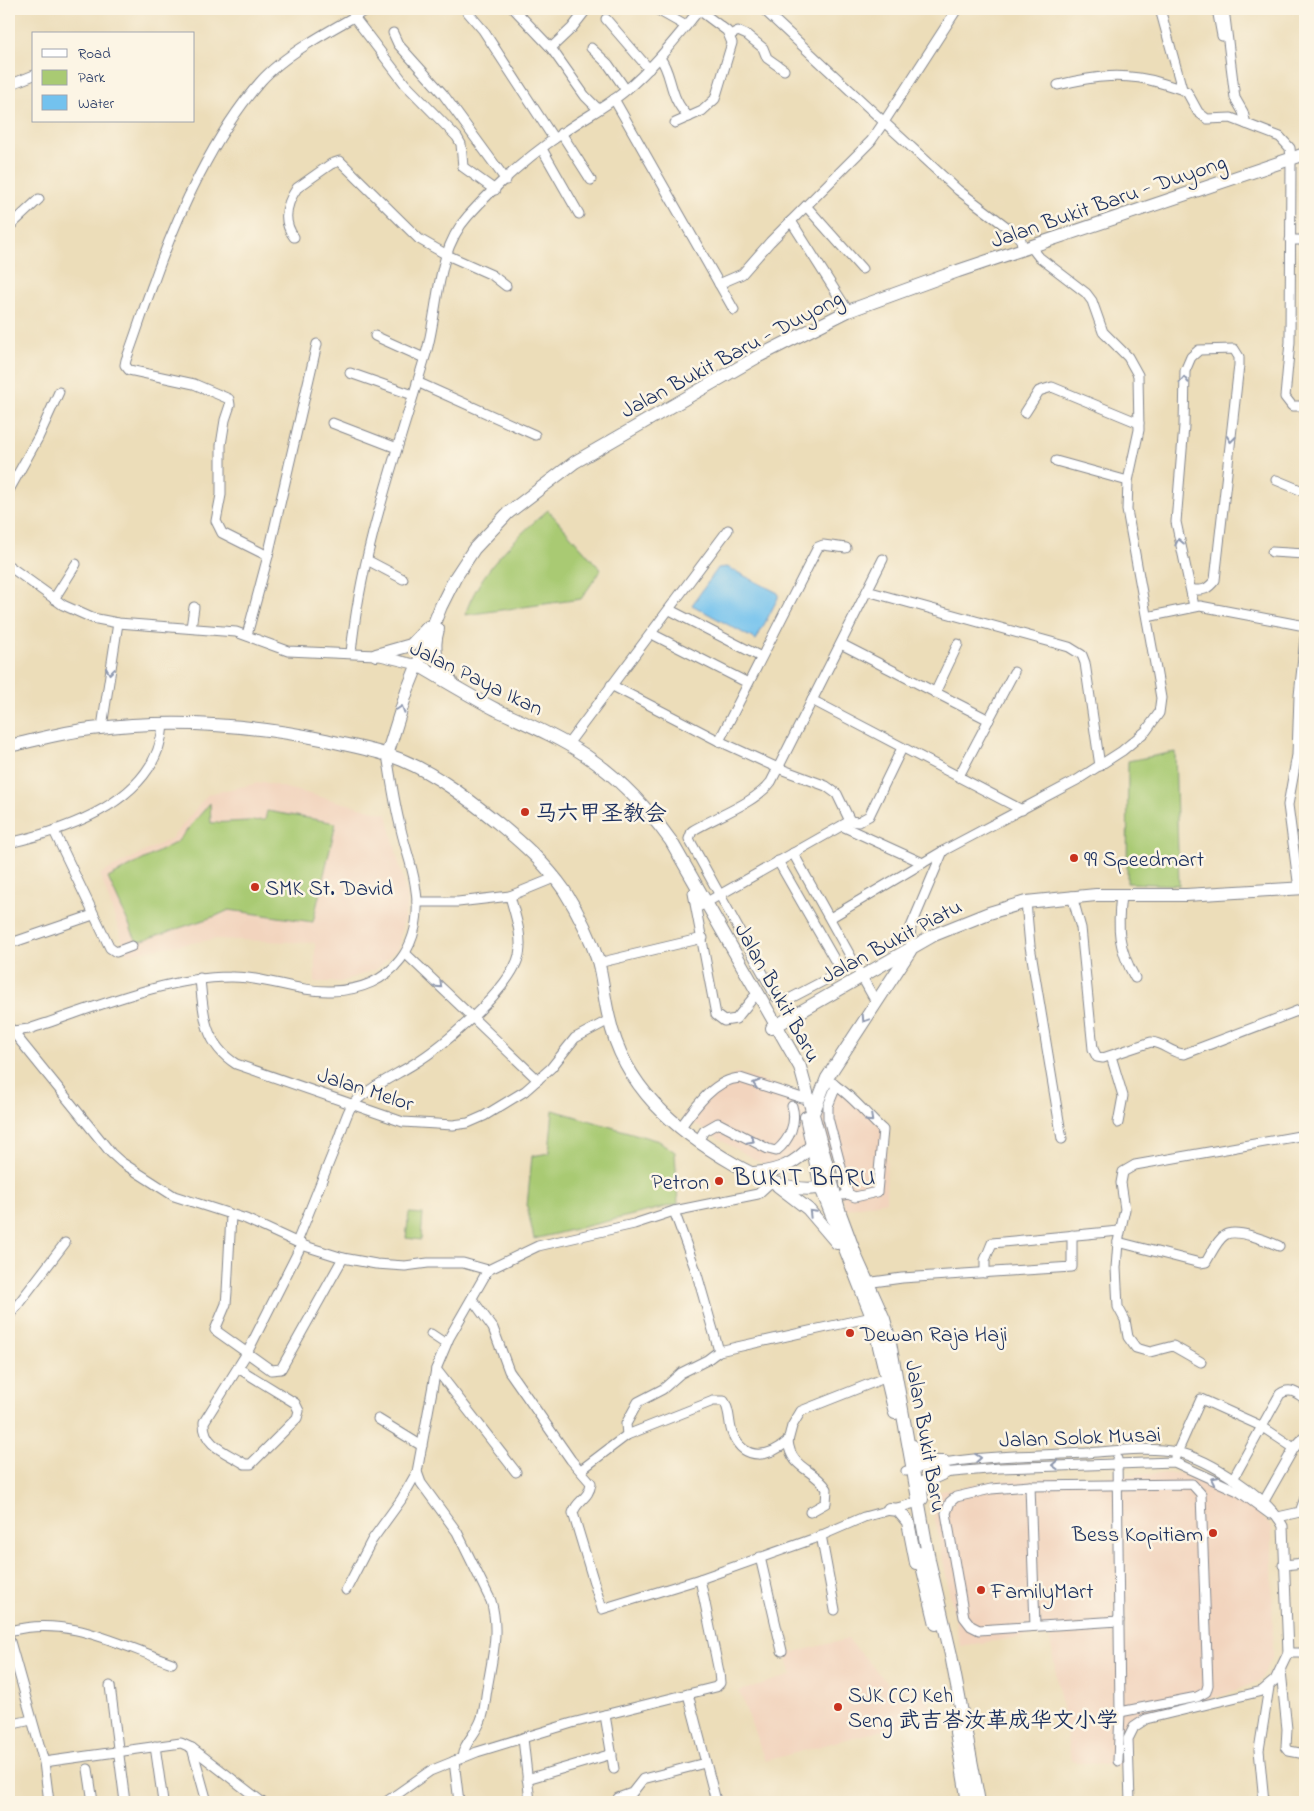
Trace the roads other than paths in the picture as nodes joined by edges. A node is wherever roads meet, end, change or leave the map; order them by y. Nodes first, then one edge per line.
1 (368, 9) edge
2 (465, 9) edge
3 (514, 9) edge
4 (656, 9) edge
5 (763, 9) edge
6 (957, 9) edge
7 (1160, 9) edge
8 (1217, 9) edge
9 (1224, 9) edge
10 (586, 10) dead end
11 (699, 10) edge
12 (354, 17) junction
13 (606, 19) dead end
14 (686, 26) junction
15 (394, 32) dead end
16 (730, 35) junction
17 (551, 48) junction
18 (591, 48) dead end
19 (660, 58) junction
20 (650, 69) junction
21 (784, 70) dead end
22 (32, 76) edge
23 (9, 85) edge
24 (1058, 85) dead end
25 (1182, 89) junction
26 (626, 90) junction
27 (614, 99) junction
28 (598, 109) junction
29 (689, 117) junction
30 (1236, 119) junction
31 (884, 122) junction
32 (675, 123) dead end
33 (1246, 124) junction
34 (562, 133) junction
35 (554, 140) junction
36 (542, 149) junction
37 (1305, 154) edge
38 (1292, 159) junction
39 (506, 180) junction
40 (591, 180) dead end
41 (495, 190) junction
42 (39, 199) dead end
43 (806, 206) junction
44 (579, 214) dead end
45 (791, 221) junction
46 (9, 227) edge
47 (294, 237) dead end
48 (1290, 240) junction
49 (1305, 240) edge
50 (1028, 249) junction
51 (447, 255) junction
52 (862, 269) dead end
53 (719, 284) junction
54 (506, 286) dead end
55 (734, 310) dead end
56 (848, 311) junction
57 (375, 336) dead end
58 (317, 344) dead end
59 (424, 358) junction
60 (350, 374) dead end
61 (417, 382) junction
62 (59, 392) dead end
63 (413, 395) junction
64 (1305, 406) edge
65 (1025, 413) dead end
66 (332, 423) dead end
67 (1139, 423) junction
68 (535, 435) dead end
69 (397, 448) junction
70 (1056, 461) dead end
71 (1276, 480) dead end
72 (1128, 481) junction
73 (9, 490) edge
74 (1305, 492) edge
75 (728, 530) dead end
76 (846, 548) dead end
77 (1272, 552) dead end
78 (1305, 554) edge
79 (268, 556) junction
80 (883, 559) dead end
81 (367, 560) junction
82 (76, 564) dead end
83 (9, 566) edge
84 (455, 578) junction
85 (403, 579) dead end
86 (1215, 580) junction
87 (1191, 588) junction
88 (867, 592) junction
89 (54, 599) junction
90 (1194, 606) junction
91 (1206, 606) junction
92 (194, 607) dead end
93 (670, 610) junction
94 (1148, 617) junction
95 (436, 618) junction
96 (118, 623) junction
97 (1305, 626) edge
98 (192, 628) junction
99 (652, 634) junction
100 (246, 635) junction
101 (1305, 638) edge
102 (841, 644) junction
103 (958, 644) dead end
104 (351, 653) junction
105 (376, 655) junction
106 (761, 657) junction
107 (418, 665) junction
108 (1014, 672) dead end
109 (748, 683) junction
110 (611, 685) junction
111 (458, 689) junction
112 (935, 693) junction
113 (812, 700) junction
114 (989, 720) junction
115 (163, 725) junction
116 (102, 727) junction
117 (1302, 731) edge
118 (719, 740) junction
119 (568, 744) junction
120 (9, 746) edge
121 (902, 748) junction
122 (387, 755) junction
123 (1100, 766) junction
124 (778, 768) junction
125 (959, 776) junction
126 (628, 792) junction
127 (1022, 810) junction
128 (850, 821) junction
129 (842, 826) junction
130 (54, 831) junction
131 (9, 844) edge
132 (943, 851) junction
133 (793, 853) junction
134 (778, 861) junction
135 (923, 863) junction
136 (554, 878) junction
137 (1302, 888) edge
138 (693, 893) junction
139 (719, 894) junction
140 (1121, 894) junction
141 (510, 896) junction
142 (1072, 896) junction
143 (417, 902) junction
144 (1026, 902) junction
145 (703, 904) junction
146 (93, 915) junction
147 (830, 918) junction
148 (703, 938) junction
149 (17, 941) dead end
150 (132, 946) dead end
151 (912, 949) junction
152 (406, 954) junction
153 (598, 963) junction
154 (859, 969) junction
155 (841, 971) junction
156 (200, 978) junction
157 (1135, 978) dead end
158 (756, 995) junction
159 (876, 1002) junction
160 (1305, 1008) edge
161 (471, 1016) junction
162 (609, 1020) junction
163 (774, 1027) junction
164 (11, 1029) edge
165 (1111, 1056) junction
166 (538, 1080) junction
167 (831, 1082) junction
168 (797, 1102) junction
169 (352, 1105) junction
170 (814, 1116) junction
171 (1118, 1123) dead end
172 (680, 1128) junction
173 (1305, 1135) edge
174 (1062, 1139) dead end
175 (698, 1142) junction
176 (812, 1146) junction
177 (752, 1173) junction
178 (771, 1182) junction
179 (829, 1191) junction
180 (848, 1194) junction
181 (674, 1211) junction
182 (231, 1215) junction
183 (1119, 1231) junction
184 (1072, 1236) junction
185 (1118, 1242) junction
186 (65, 1243) dead end
187 (299, 1243) junction
188 (1279, 1246) dead end
189 (342, 1258) junction
190 (850, 1267) junction
191 (488, 1270) junction
192 (985, 1273) junction
193 (864, 1286) junction
194 (472, 1299) junction
195 (9, 1316) edge
196 (872, 1317) junction
197 (431, 1334) dead end
198 (446, 1344) junction
199 (723, 1351) junction
200 (247, 1352) junction
201 (1201, 1362) dead end
202 (894, 1363) junction
203 (238, 1368) junction
204 (436, 1369) junction
205 (887, 1377) junction
206 (1305, 1400) edge
207 (378, 1419) dead end
208 (1261, 1426) junction
209 (627, 1435) junction
210 (1305, 1436) edge
211 (788, 1442) junction
212 (422, 1446) junction
213 (1294, 1448) junction
214 (1117, 1451) junction
215 (1177, 1452) junction
216 (1174, 1462) junction
217 (1118, 1463) junction
218 (945, 1467) junction
219 (581, 1470) junction
220 (417, 1472) junction
221 (516, 1472) dead end
222 (910, 1475) junction
223 (1233, 1479) junction
224 (1118, 1484) junction
225 (1030, 1486) junction
226 (1305, 1498) edge
227 (1264, 1501) junction
228 (914, 1503) junction
229 (890, 1509) junction
230 (810, 1512) dead end
231 (1278, 1517) junction
232 (1283, 1526) junction
233 (821, 1535) junction
234 (760, 1556) junction
235 (1305, 1563) edge
236 (1284, 1565) junction
237 (700, 1579) junction
238 (937, 1588) junction
239 (346, 1590) dead end
240 (931, 1606) junction
241 (835, 1610) dead end
242 (1119, 1621) junction
243 (1035, 1626) junction
244 (9, 1632) edge
245 (9, 1638) edge
246 (782, 1651) dead end
247 (1305, 1653) edge
248 (1288, 1654) junction
249 (172, 1663) dead end
250 (1281, 1671) junction
251 (110, 1686) dead end
252 (1269, 1687) junction
253 (688, 1694) junction
254 (1120, 1712) junction
255 (605, 1715) junction
256 (31, 1720) junction
257 (9, 1724) edge
258 (523, 1738) junction
259 (155, 1746) junction
260 (192, 1748) junction
261 (118, 1752) junction
262 (612, 1754) junction
263 (1305, 1754) edge
264 (458, 1760) junction
265 (1118, 1761) dead end
266 (44, 1762) junction
267 (705, 1763) junction
268 (88, 1769) dead end
269 (614, 1769) dead end
270 (527, 1779) junction
271 (618, 1798) dead end
272 (715, 1798) dead end
273 (49, 1802) edge
274 (93, 1802) edge
275 (125, 1802) edge
276 (163, 1802) edge
277 (207, 1802) edge
278 (262, 1802) edge
279 (386, 1802) edge
280 (459, 1802) edge
281 (530, 1802) edge
282 (968, 1802) edge
283 (979, 1802) edge
284 (1130, 1802) edge
285 (1264, 1802) edge

1 - 12 street
2 - 35 street
3 - 17 street
4 - 14 street
5 - 31 street
6 - 31 street
7 - 25 street
8 - 30 street
9 - 33 street
10 - 17 street
11 - 14 street
11 - 16 street
12 - 41 street
12 - 79 street
13 - 20 street
14 - 19 street
15 - 39 street
16 - 21 street
16 - 29 street
17 - 28 street
18 - 26 street
19 - 20 street
19 - 29 street
20 - 26 street
22 - 23 street
24 - 25 street
25 - 30 street
26 - 27 street
27 - 28 street
27 - 53 street
28 - 34 street
29 - 32 street
30 - 33 street
31 - 43 street
31 - 50 street
33 - 38 street
34 - 35 street
34 - 40 street
35 - 36 street
36 - 39 street
36 - 44 street
37 - 38 main road, Jalan Bukit Baru - Duyong
38 - 48 street
38 - 50 main road, Jalan Bukit Baru - Duyong
39 - 41 street
41 - 51 street
42 - 46 street
43 - 45 street
43 - 52 street
45 - 53 street
45 - 56 street
47 - 51 street
48 - 49 street
48 - 64 street
50 - 56 main road, Jalan Bukit Baru - Duyong
50 - 67 street
51 - 54 street
51 - 59 street
53 - 55 street
56 - 84 main road, Jalan Bukit Baru - Duyong
57 - 59 street
58 - 79 street
59 - 61 street
60 - 63 street
61 - 63 street
61 - 68 street
62 - 73 street
63 - 69 street
65 - 67 street
66 - 69 street
67 - 72 street
69 - 81 street
70 - 72 street
71 - 74 street
72 - 94 street
75 - 93 street
76 - 106 street
77 - 78 street
79 - 100 street
80 - 88 street
81 - 85 street
81 - 104 street
82 - 89 street
83 - 89 street, Jalan Paya Ikan
84 - 95 main road, Jalan Bukit Baru - Duyong
84 - 111 main road
86 - 87 street
87 -> 86 street
86 - 91 street
87 - 90 street
88 - 102 street
88 - 123 street
89 - 96 street, Jalan Paya Ikan
90 - 91 street
90 - 94 street
91 - 97 street
92 - 98 street
93 - 99 street
93 - 106 street
94 - 123 street
95 - 105 main road
95 - 107 main road, Jalan Bukit Baru - Duyong
96 - 98 street, Jalan Paya Ikan
96 -> 116 street
98 - 100 street, Jalan Paya Ikan
99 - 109 street
99 - 110 street
100 - 104 street, Jalan Paya Ikan
101 - 117 street
102 - 112 street
102 - 113 street
103 - 112 street
104 - 105 street, Jalan Paya Ikan
105 - 107 street, Jalan Paya Ikan
106 - 109 street
107 - 111 main road, Jalan Paya Ikan
122 -> 107 main road, Jalan Bukit Baru - Duyong
108 - 114 street
109 - 118 street
110 - 118 street
110 - 119 street
111 - 119 main road, Jalan Paya Ikan
112 - 114 street
113 - 121 street
113 - 124 street
114 - 125 street
115 - 116 main road
115 - 122 main road
115 - 130 street
116 - 120 main road
117 - 137 street
118 - 124 street
119 - 126 main road, Jalan Paya Ikan
121 - 125 street
121 - 128 street
122 - 136 main road
122 - 143 street
123 - 127 street
124 - 128 street
124 - 139 street
125 - 127 street
126 - 138 main road, Jalan Paya Ikan
126 - 145 main road, Jalan Paya Ikan
127 - 132 street
128 - 129 street
129 - 133 street
129 - 135 street
130 - 131 street
130 - 146 street
132 - 135 street
132 - 151 street
133 - 134 street
133 - 147 street
134 - 139 street
134 - 155 street
135 - 147 street
136 - 141 street
136 - 153 main road
137 - 140 main road, Jalan Bukit Piatu
138 - 145 main road, Jalan Paya Ikan
138 - 148 street
139 - 145 street
139 - 155 street
140 - 142 main road, Jalan Bukit Piatu
140 - 157 street
141 - 143 street
141 - 161 street
142 - 144 main road, Jalan Bukit Piatu
142 - 165 street
143 - 152 street
144 - 151 main road, Jalan Bukit Piatu
144 - 174 street
145 - 158 main road, Jalan Bukit Baru
146 - 149 street
146 - 150 street
147 - 154 street
148 - 153 street
148 - 158 street
151 - 154 main road, Jalan Bukit Piatu
151 - 159 main road
152 - 156 street
152 -> 161 street
153 - 162 main road
154 - 155 street
154 - 159 street
154 - 163 main road, Jalan Bukit Piatu
156 - 164 street
156 - 169 street, Jalan Melor
158 - 163 main road, Jalan Bukit Baru
159 -> 167 main road
160 - 165 street
161 - 166 street
161 - 169 street
162 - 166 street, Jalan Melor
162 - 172 main road
163 - 168 main road, Jalan Bukit Baru
163 - 170 main road, Jalan Bukit Baru
164 - 182 street
165 - 171 street
166 - 169 street, Jalan Melor
167 - 170 main road
167 - 180 street
167 -> 180 street
168 -> 172 street
175 -> 168 street
168 - 176 main road, Jalan Bukit Baru
169 - 187 street
170 - 179 main road, Jalan Bukit Baru
172 - 175 main road
173 - 183 street
175 - 177 main road
176 - 177 main road
176 - 179 main road, Jalan Bukit Baru
177 - 178 main road
178 - 179 main road
178 - 181 street
190 -> 178 main road
179 - 180 street
179 - 190 main road, Jalan Bukit Baru
179 - 193 main road, Jalan Bukit Baru
181 - 191 street
181 - 199 street
182 - 187 street
182 - 200 street
183 - 184 street
183 - 185 street
184 - 192 street
184 - 192 street
185 - 188 street
185 - 201 street
186 - 195 street
187 - 189 street
187 - 200 street
189 - 191 street
189 - 200 street
190 - 193 main road, Jalan Bukit Baru
191 - 194 street
192 - 193 street
193 - 196 main road, Jalan Bukit Baru
193 - 202 main road, Jalan Bukit Baru
194 - 198 street
194 - 219 street
196 - 199 street
196 - 205 main road, Jalan Bukit Baru
197 - 198 street
198 - 204 street
199 - 209 street
200 - 203 street
202 - 218 main road
202 - 222 main road, Jalan Bukit Baru
203 - 203 street
204 - 212 street
204 - 221 street
205 - 211 street
205 - 222 main road, Jalan Bukit Baru
206 - 208 street
207 - 212 street
208 - 213 street
208 - 215 street
208 - 223 street
209 - 211 street
209 - 219 street
210 - 213 street
211 - 230 street
212 - 220 street
213 - 227 street
214 - 215 street, Jalan Solok Musai
214 - 217 street
218 -> 214 street, Jalan Solok Musai
215 - 216 street
215 - 223 street, Jalan Solok Musai
216 - 217 street, Jalan Solok Musai
232 -> 216 street, Jalan Solok Musai
217 -> 218 street, Jalan Solok Musai
217 - 224 street
218 - 222 street, Jalan Solok Musai
218 - 238 main road
219 - 237 street
220 - 239 street
220 - 264 street
222 - 228 main road, Jalan Bukit Baru
223 - 227 street, Jalan Solok Musai
224 - 225 street
224 - 242 street
224 - 254 street
225 - 243 street
225 - 243 street
226 - 231 street
227 - 231 street, Jalan Solok Musai
228 - 229 street
228 - 238 main road, Jalan Bukit Baru
228 - 240 main road, Jalan Bukit Baru
229 - 233 street
229 - 240 main road
231 - 232 street, Jalan Solok Musai
232 - 236 street, Jalan Solok Musai
233 - 234 street
233 - 241 street
234 - 237 street
234 - 246 street
235 - 236 street
236 - 248 street, Jalan Solok Musai
237 - 253 street
238 - 283 main road, Jalan Bukit Baru
240 - 282 main road, Jalan Bukit Baru
242 - 243 street
242 - 254 street
244 - 249 street
245 - 256 street
247 - 248 street
248 - 250 street, Jalan Solok Musai
250 - 252 street, Jalan Solok Musai
250 - 263 street
251 - 261 street
252 - 284 street
252 - 285 street
253 - 255 street
253 - 267 street
254 - 265 street
255 - 258 street
255 - 262 street
256 - 257 street
256 - 266 street
258 - 264 street
258 - 270 street
259 - 260 street
259 - 261 street
259 - 276 street
260 - 277 street
260 - 278 street
261 - 266 street
261 - 275 street
262 - 269 street
262 - 270 street
264 - 279 street
264 - 280 street
266 - 273 street
267 - 271 street
267 - 272 street
268 - 274 street
270 - 281 street

